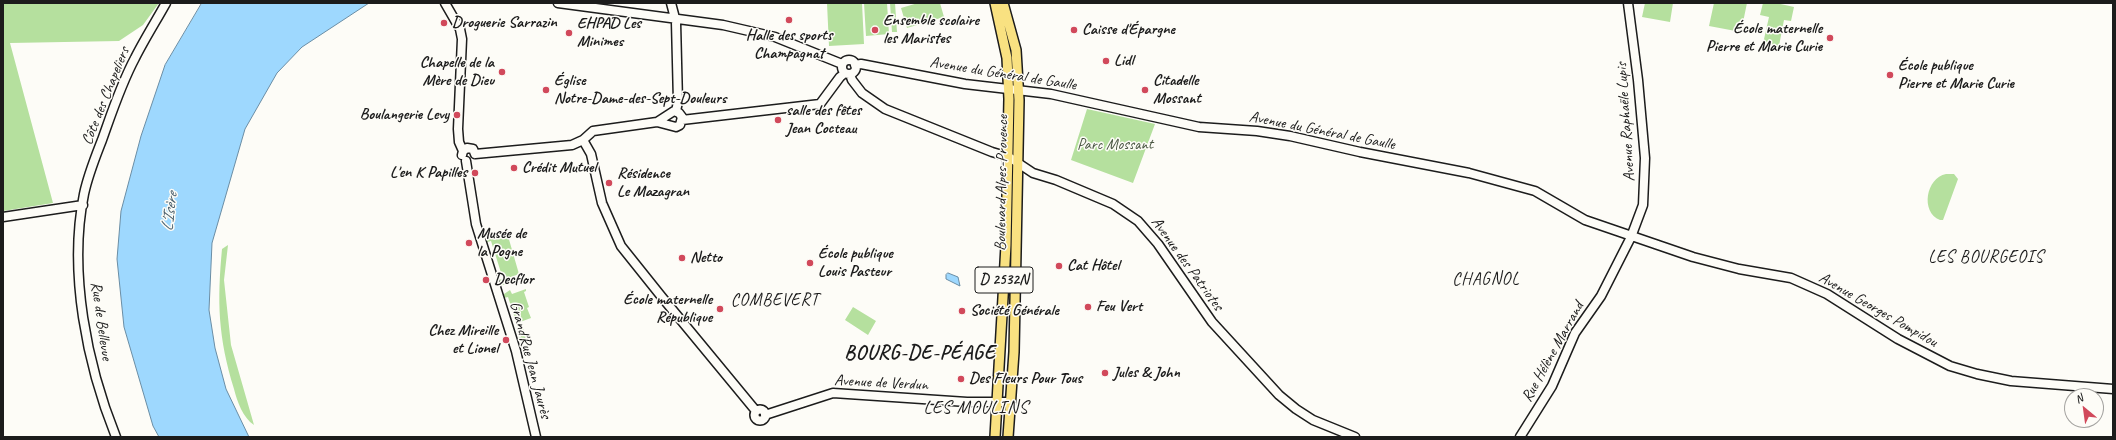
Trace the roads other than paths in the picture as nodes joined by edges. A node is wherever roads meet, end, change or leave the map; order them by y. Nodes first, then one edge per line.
1 (166, 3) edge
2 (445, 3) edge
3 (558, 3) edge
4 (672, 3) edge
5 (995, 3) edge
6 (1004, 3) edge
7 (1628, 3) edge
8 (674, 18) junction
9 (842, 64) junction
10 (855, 65) junction
11 (847, 73) junction
12 (1014, 89) junction
13 (676, 112) junction
14 (682, 120) junction
15 (667, 121) junction
16 (586, 137) junction
17 (463, 151) junction
18 (475, 154) junction
19 (1009, 157) junction
20 (466, 161) junction
21 (1018, 164) junction
22 (83, 205) junction
23 (3, 217) edge
24 (1631, 237) junction
25 (2113, 389) edge
26 (998, 402) junction
27 (1010, 402) junction
28 (116, 437) edge
29 (536, 437) edge
30 (995, 437) edge
31 (1008, 437) edge
32 (1355, 437) edge
33 (1520, 437) edge

1 - 22 street, Côte des Chapeliers
2 - 17 street
3 - 8 street
4 - 8 street
5 - 12 main road, Boulevard Alpes-Provence / D 2532N
6 - 12 main road, Boulevard Alpes-Provence / D 2532N
7 - 24 street, Avenue Raphaële Lupis
8 - 9 street
8 - 13 street
9 - 10 street
9 - 11 street
10 - 11 street
10 - 12 street, Avenue du Général de Gaulle
11 - 14 street
11 - 19 street, Avenue des Patriotes
12 - 19 main road, Boulevard Alpes-Provence / D 2532N
12 - 21 main road, Boulevard Alpes-Provence / D 2532N
12 - 24 street, Avenue du Général de Gaulle
13 - 14 street
13 - 15 street
14 - 15 street
15 - 16 street
16 - 18 street
16 - 26 street, Avenue de Verdun
17 - 18 street
17 - 20 street
18 - 20 street
19 - 21 street, Avenue des Patriotes
19 - 26 main road, Boulevard Alpes-Provence / D 2532N
20 - 29 street, Grand'Rue Jean Jaurès
21 - 27 main road, Boulevard Alpes-Provence / D 2532N
21 - 32 street, Avenue des Patriotes
22 - 23 street
22 - 28 street, Rue de Bellevue
24 - 25 street, Avenue Georges Pompidou
24 - 33 street, Rue Hélène Marrand
26 - 27 street, Avenue de Verdun
26 - 30 main road, Boulevard Alpes-Provence / D 2532N
27 - 31 main road, Boulevard Alpes-Provence / D 2532N

